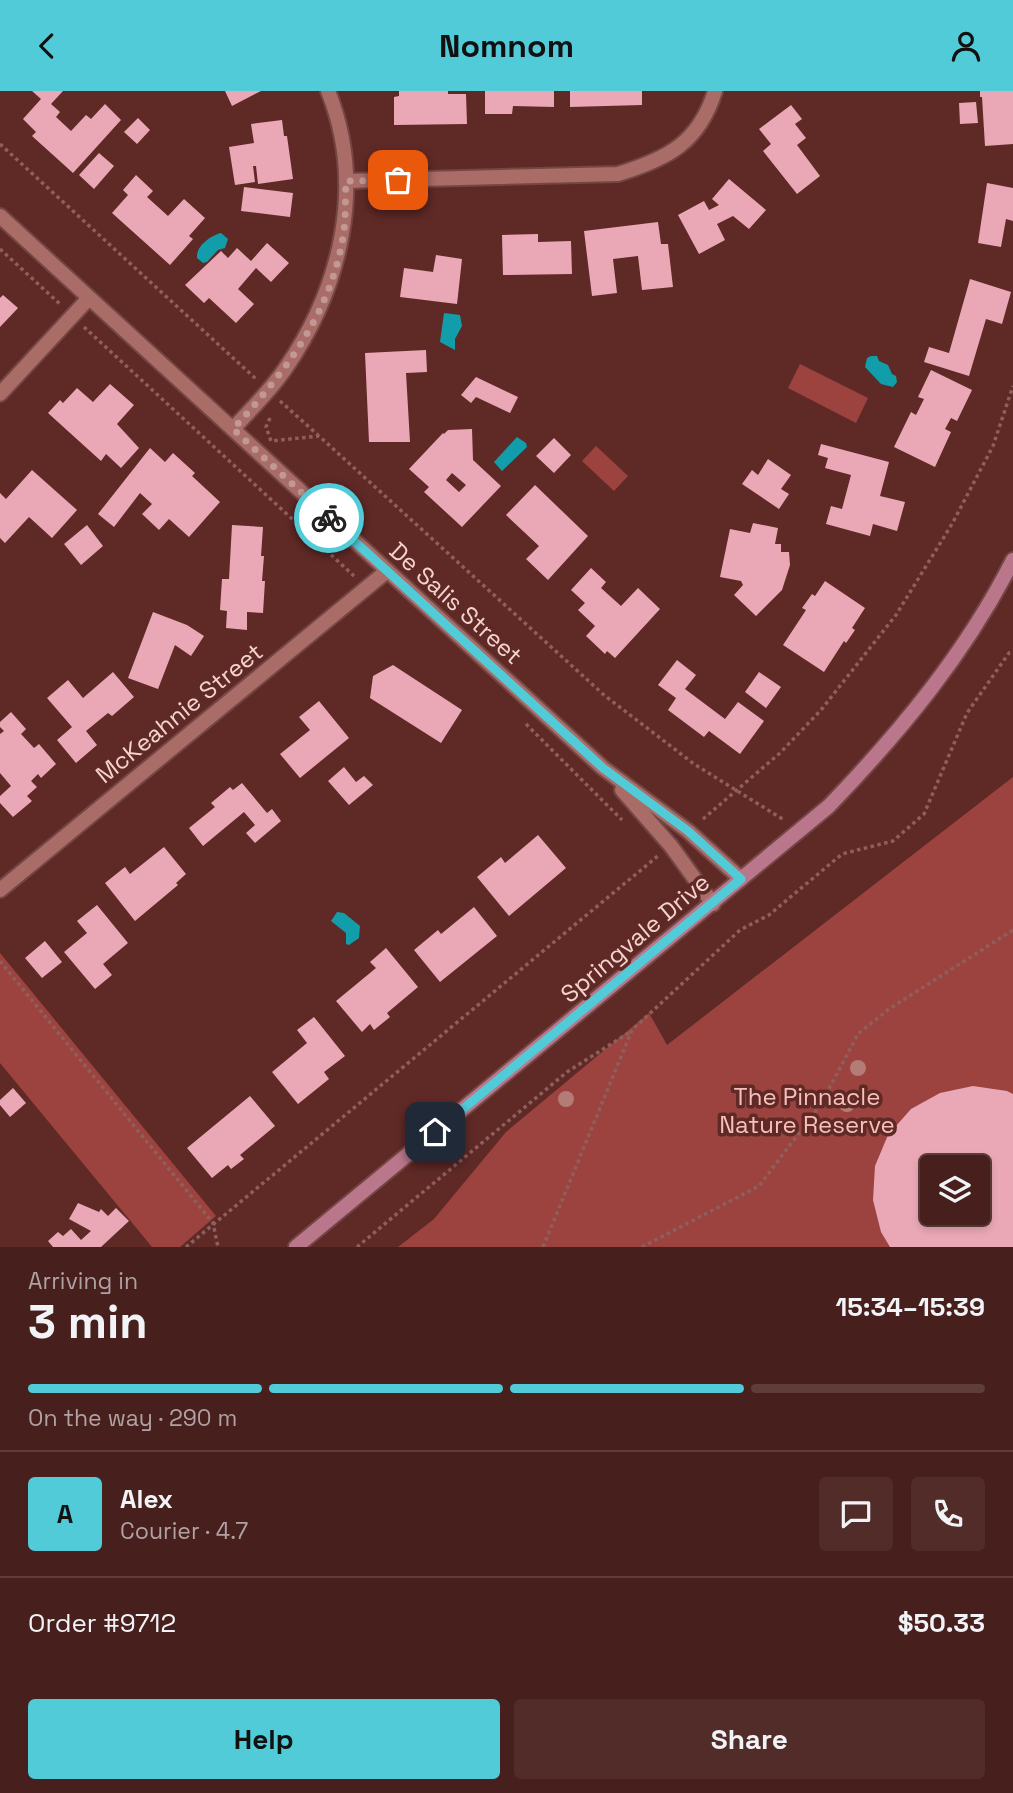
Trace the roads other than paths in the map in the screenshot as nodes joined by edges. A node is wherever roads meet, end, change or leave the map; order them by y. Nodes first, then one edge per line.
1 (328, 91) edge
2 (715, 91) edge
3 (346, 181) junction
4 (0, 216) edge
5 (89, 298) junction
6 (0, 394) edge
7 (233, 429) junction
8 (1013, 560) edge
9 (387, 571) junction
10 (603, 768) junction
11 (741, 879) junction
12 (0, 890) edge
13 (713, 904) junction
14 (296, 1247) edge

1 - 3 street
2 - 3 street
3 - 7 street
4 - 5 street, De Salis Street
5 - 6 street
5 - 7 street, De Salis Street
7 - 9 street, De Salis Street
8 - 11 main road, Springvale Drive
9 - 10 street, De Salis Street
9 - 12 street, McKeahnie Street
10 - 11 street, De Salis Street
10 - 13 street, De Salis Street
11 - 13 main road, Springvale Drive
13 - 14 main road, Springvale Drive

